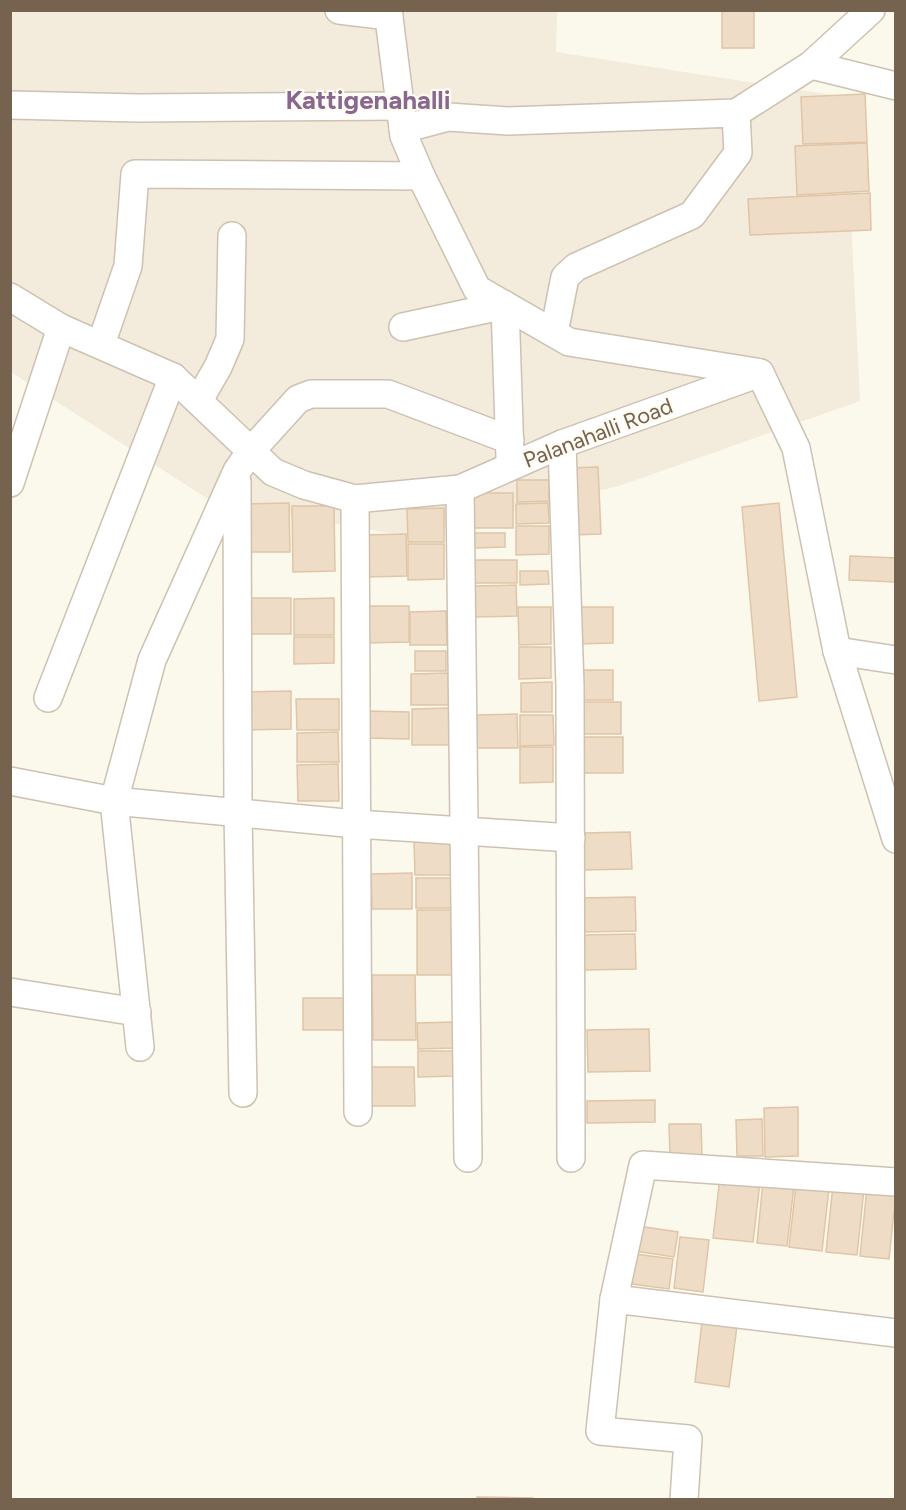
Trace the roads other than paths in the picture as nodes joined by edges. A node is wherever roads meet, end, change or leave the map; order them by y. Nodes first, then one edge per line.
1 (339, 10) edge
2 (871, 10) edge
3 (388, 13) edge
4 (811, 65) junction
5 (896, 86) edge
6 (10, 105) edge
7 (736, 113) junction
8 (402, 118) junction
9 (421, 176) junction
10 (232, 236) dead end
11 (10, 297) edge
12 (505, 305) junction
13 (403, 327) dead end
14 (61, 328) junction
15 (554, 333) junction
16 (101, 344) junction
17 (760, 373) junction
18 (173, 377) junction
19 (199, 400) junction
20 (510, 440) junction
21 (562, 444) junction
22 (244, 462) junction
23 (510, 467) junction
24 (10, 483) edge
25 (460, 489) junction
26 (355, 499) junction
27 (837, 651) junction
28 (896, 660) edge
29 (48, 698) dead end
30 (10, 781) edge
31 (114, 801) junction
32 (238, 812) junction
33 (356, 824) junction
34 (463, 831) junction
35 (571, 838) junction
36 (896, 838) edge
37 (10, 992) edge
38 (136, 1012) junction
39 (140, 1047) dead end
40 (243, 1093) dead end
41 (358, 1112) dead end
42 (468, 1158) dead end
43 (571, 1158) dead end
44 (896, 1182) edge
45 (614, 1299) junction
46 (896, 1333) edge
47 (684, 1500) edge

1 - 3 street
2 - 4 street
3 - 8 street
4 - 5 street
4 - 7 street
6 - 8 street
7 - 8 street
7 - 15 street
8 - 9 street
9 - 12 street
9 - 16 street
10 - 19 street
11 - 14 street, Palanahalli Road
12 - 13 street
12 - 15 street
12 - 20 street
14 - 16 street, Palanahalli Road
14 - 24 street
15 - 17 street
16 - 18 street, Palanahalli Road
17 - 21 street, Palanahalli Road
17 - 27 street
18 - 19 street, Palanahalli Road
18 - 29 street
19 - 22 street, Palanahalli Road
20 - 22 street
20 - 23 street
21 - 23 street, Palanahalli Road
21 - 35 street
22 - 26 street, Palanahalli Road
22 - 31 street
22 - 32 street
23 - 25 street, Palanahalli Road
25 - 26 street, Palanahalli Road
25 - 34 street
26 - 33 street
27 - 28 street
27 - 36 street
30 - 31 street
31 - 32 street
31 - 38 street
32 - 33 street
32 - 40 street
33 - 34 street
33 - 41 street
34 - 35 street
34 - 42 street
35 - 43 street
37 - 38 street
38 - 39 street
44 - 45 street
45 - 46 street
45 - 47 street

